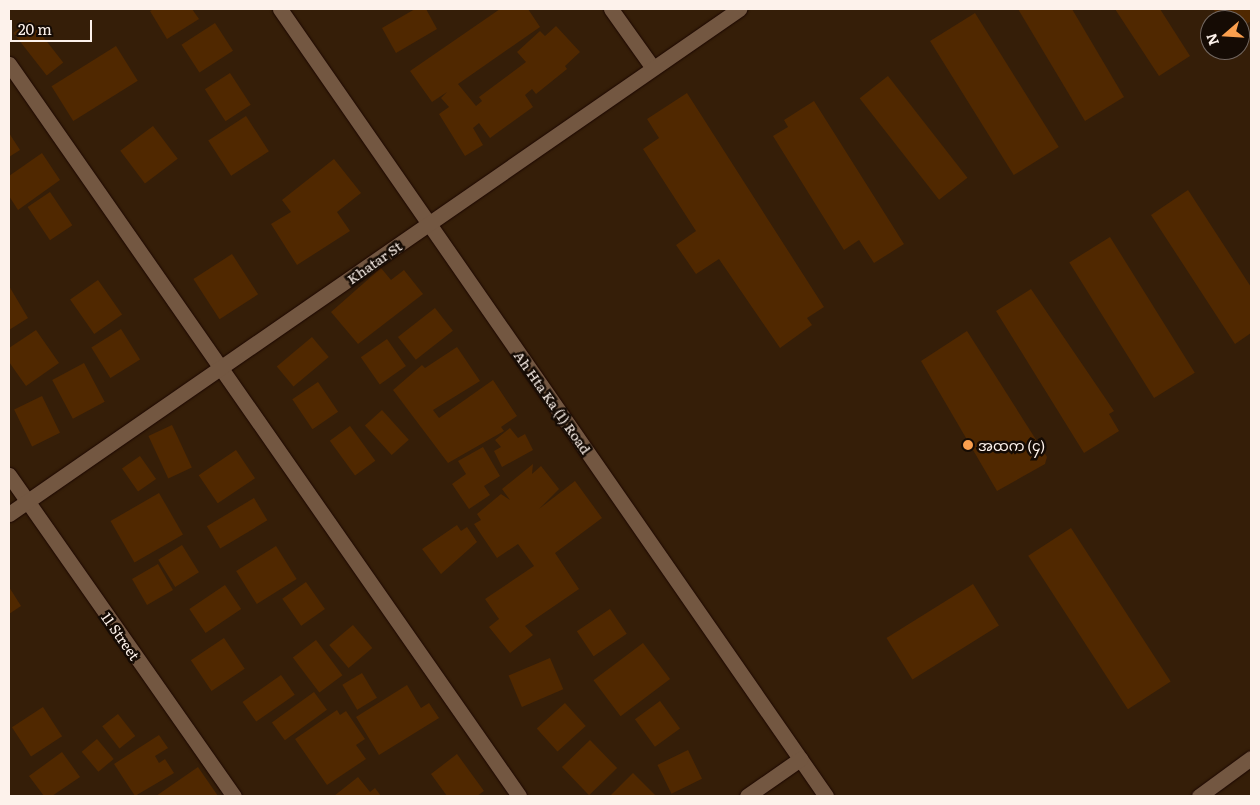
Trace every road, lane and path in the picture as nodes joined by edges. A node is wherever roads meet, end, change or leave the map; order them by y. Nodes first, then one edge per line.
1 (280, 9) edge
2 (611, 9) edge
3 (739, 9) edge
4 (9, 64) edge
5 (653, 68) junction
6 (430, 224) junction
7 (221, 368) junction
8 (9, 475) edge
9 (27, 501) junction
10 (9, 514) edge
11 (1251, 758) edge
12 (800, 759) junction
13 (234, 796) edge
14 (519, 796) edge
15 (748, 796) edge
16 (826, 796) edge
17 (1198, 796) edge

1 - 6 street, Ah Hta Ka (1) Road
2 - 5 street
3 - 5 street, Khatar St
4 - 7 street
5 - 6 street, Khatar St
6 - 7 street, Khatar St
6 - 12 street, Ah Hta Ka (1) Road
7 - 9 street, Khatar St
7 - 14 street
8 - 9 street, 11 Street
9 - 10 street, Khatar St
9 - 13 street, 11 Street
11 - 17 street
12 - 15 street
12 - 16 street, Ah Hta Ka (1) Road

